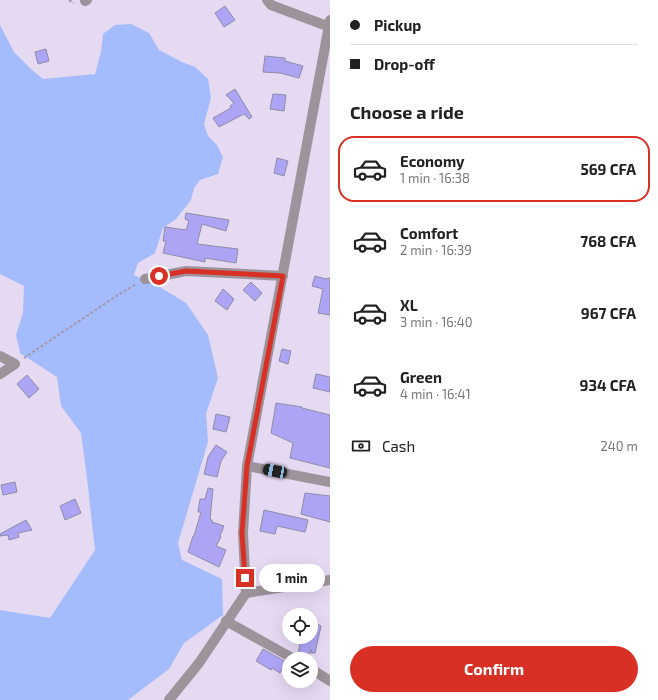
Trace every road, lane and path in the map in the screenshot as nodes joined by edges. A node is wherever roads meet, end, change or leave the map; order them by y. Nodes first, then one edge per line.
1 (266, 0) edge
2 (330, 25) edge
3 (283, 276) junction
4 (145, 279) joint
5 (0, 356) edge
6 (15, 364) junction
7 (0, 374) edge
8 (247, 466) junction
9 (330, 482) edge
10 (330, 580) edge
11 (246, 593) junction
12 (226, 621) junction
13 (282, 652) edge
14 (318, 673) edge
15 (330, 681) edge
16 (169, 700) edge

1 - 2 street
2 - 3 street
3 - 4 street
3 - 8 street
4 - 6 path
5 - 6 street
6 - 7 street
8 - 9 street
8 - 11 street
10 - 11 street
11 - 12 street
12 - 13 street
12 - 16 street
14 - 15 street

